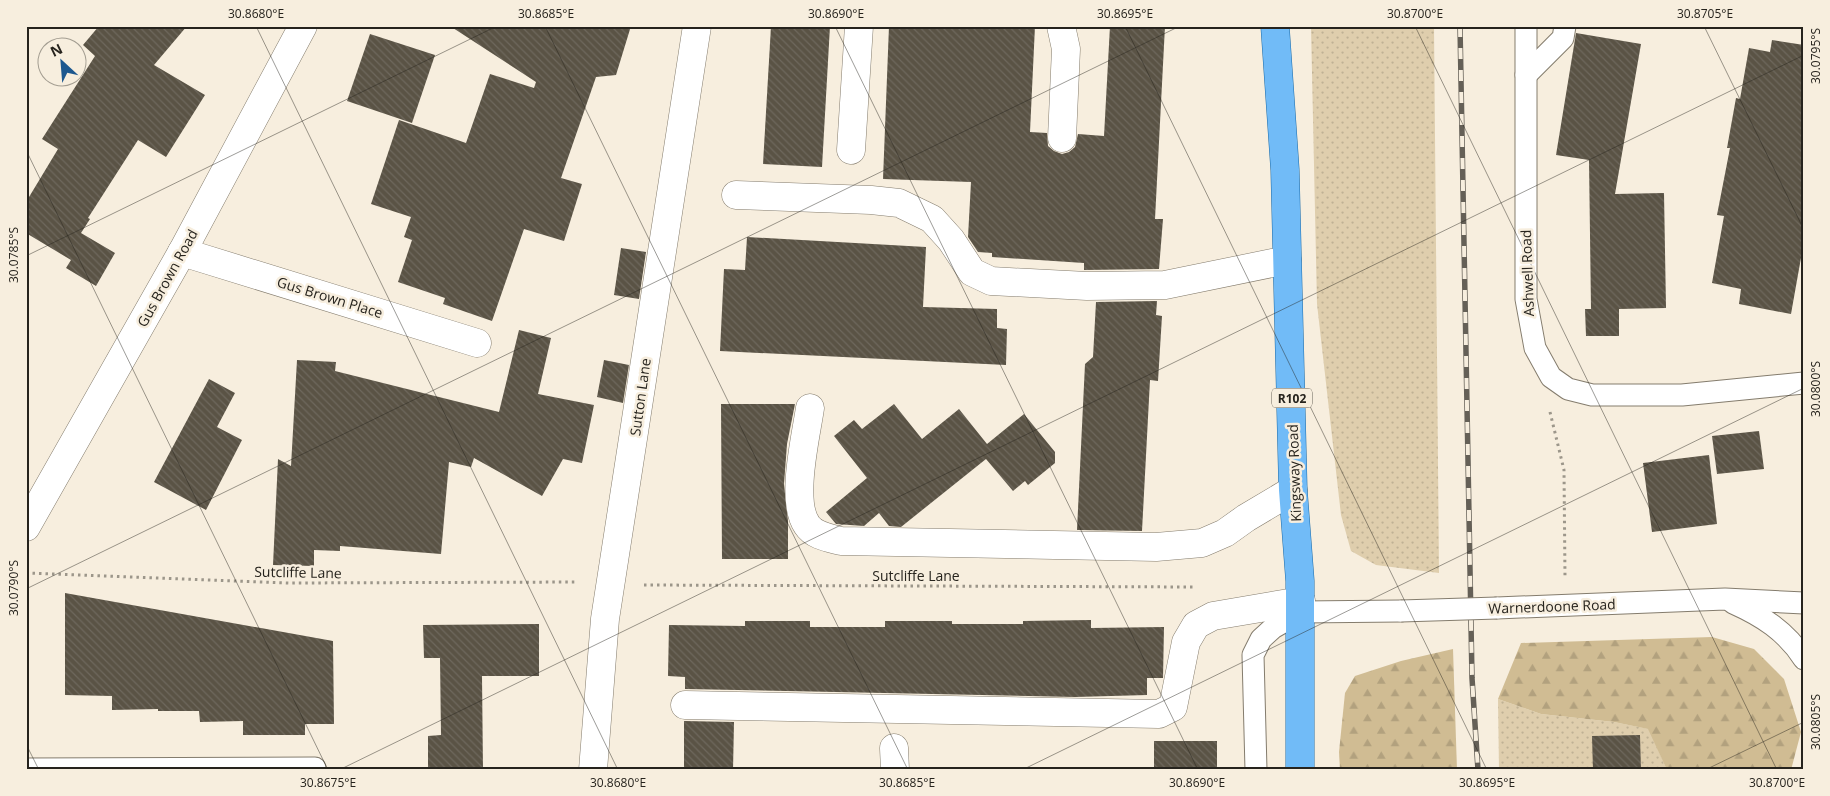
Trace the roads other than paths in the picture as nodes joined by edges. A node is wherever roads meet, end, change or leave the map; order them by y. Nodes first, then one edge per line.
1 (303, 26) edge
2 (697, 26) edge
3 (859, 26) edge
4 (1061, 26) edge
5 (1275, 26) edge
6 (1526, 26) edge
7 (1565, 26) edge
8 (1526, 75) junction
9 (1062, 138) dead end
10 (851, 150) dead end
11 (736, 195) dead end
12 (182, 252) junction
13 (1287, 260) junction
14 (477, 343) dead end
15 (1804, 383) edge
16 (810, 408) dead end
17 (1293, 490) junction
18 (26, 527) edge
19 (1725, 599) junction
20 (1804, 602) edge
21 (1301, 607) junction
22 (1804, 659) edge
23 (685, 705) dead end
24 (315, 768) dead end
25 (26, 769) edge
26 (593, 770) edge
27 (1256, 770) edge
28 (1300, 770) edge

1 - 12 street, Gus Brown Road
2 - 26 street, Sutton Lane
3 - 10 street
4 - 9 street
5 - 13 main road, Kingsway Road / R102
6 - 8 lane, Ashwell Road
7 - 8 lane
8 - 15 lane, Ashwell Road
11 - 13 street
12 - 14 street, Gus Brown Place
12 - 18 street, Gus Brown Road
13 - 17 main road, Kingsway Road / R102
16 - 17 street
17 - 21 main road, Kingsway Road / R102
19 - 20 lane, Warnerdoone Road
19 - 21 lane, Warnerdoone Road, bridge
19 - 22 lane
21 - 23 street
21 - 27 lane
21 - 28 main road, Kingsway Road / R102
24 - 25 lane

